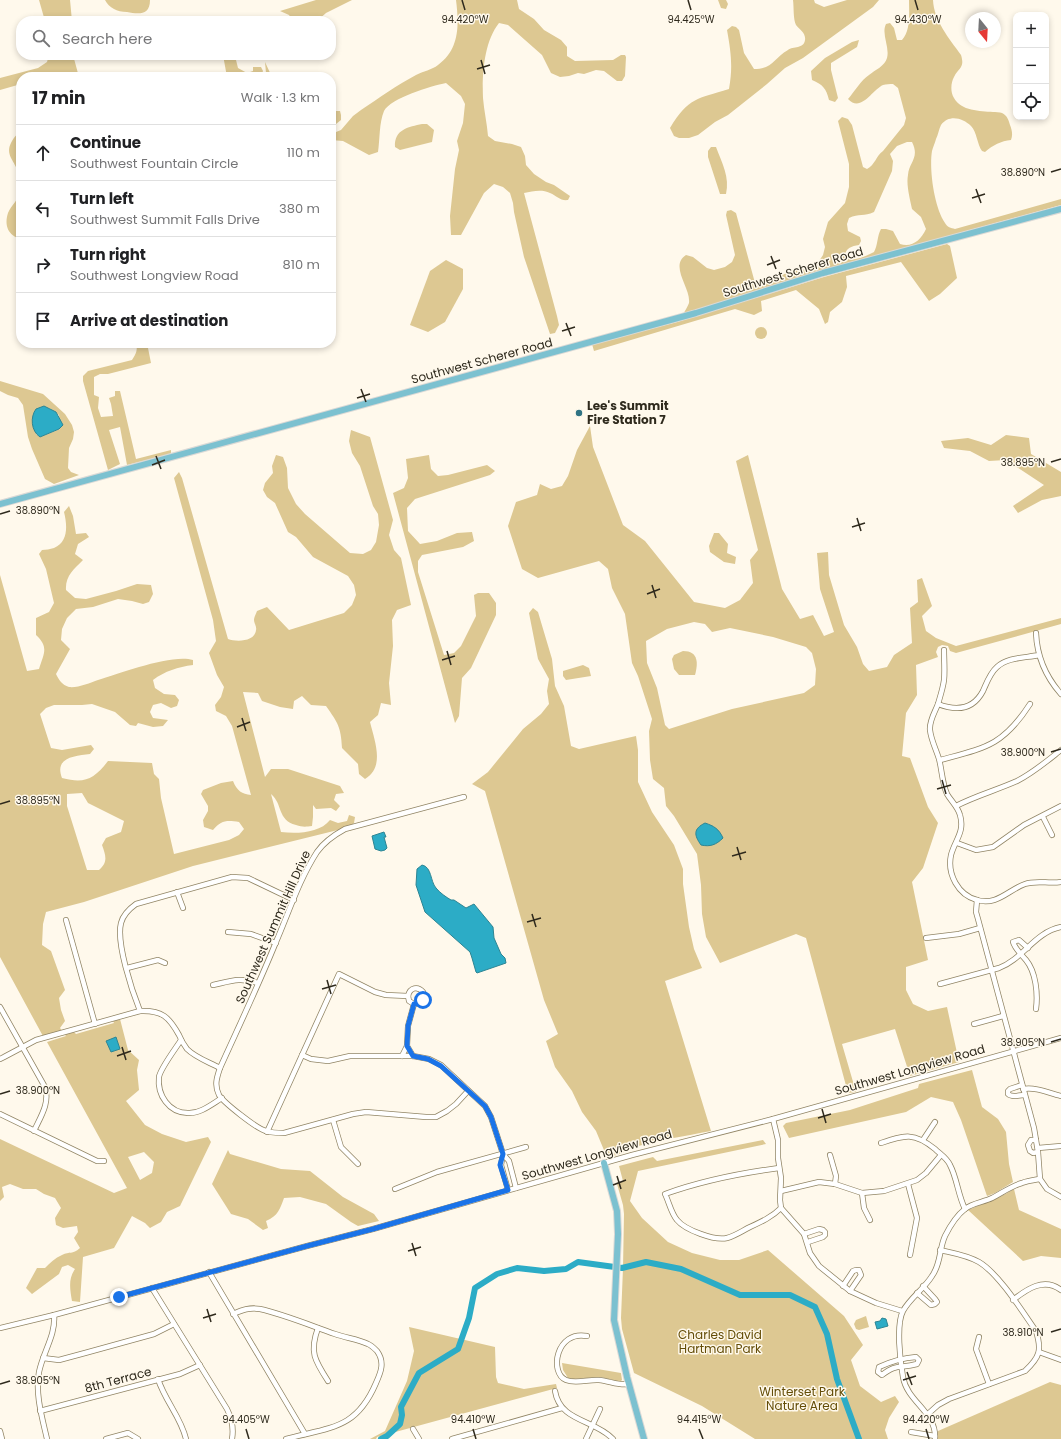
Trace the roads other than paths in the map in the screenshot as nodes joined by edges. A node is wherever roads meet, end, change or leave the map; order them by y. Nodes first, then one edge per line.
1 (1061, 209) edge
2 (0, 504) edge
3 (1036, 633) dead end
4 (944, 650) dead end
5 (1039, 655) junction
6 (1061, 694) edge
7 (938, 704) junction
8 (1030, 704) dead end
9 (1061, 750) edge
10 (940, 760) junction
11 (464, 797) dead end
12 (956, 806) junction
13 (1061, 806) edge
14 (1043, 817) junction
15 (1052, 835) dead end
16 (957, 843) junction
17 (1061, 882) edge
18 (177, 892) junction
19 (294, 900) junction
20 (977, 900) junction
21 (183, 908) dead end
22 (66, 920) dead end
23 (1061, 927) edge
24 (980, 928) junction
25 (228, 932) dead end
26 (926, 938) dead end
27 (276, 943) junction
28 (1028, 948) junction
29 (1021, 954) junction
30 (165, 963) dead end
31 (127, 968) junction
32 (991, 970) junction
33 (258, 983) junction
34 (940, 984) dead end
35 (213, 985) dead end
36 (408, 996) junction
37 (414, 1004) junction
38 (0, 1007) edge
39 (1036, 1009) dead end
40 (140, 1010) junction
41 (1003, 1016) junction
42 (95, 1024) junction
43 (974, 1024) dead end
44 (1061, 1038) edge
45 (181, 1040) junction
46 (407, 1046) junction
47 (22, 1047) junction
48 (1013, 1051) junction
49 (302, 1055) junction
50 (402, 1056) junction
51 (413, 1056) junction
52 (0, 1059) edge
53 (220, 1068) junction
54 (1022, 1087) junction
55 (468, 1091) junction
56 (1024, 1095) junction
57 (1061, 1096) edge
58 (222, 1098) junction
59 (0, 1114) edge
60 (773, 1119) junction
61 (333, 1120) junction
62 (935, 1122) dead end
63 (34, 1131) junction
64 (267, 1132) junction
65 (923, 1140) junction
66 (1036, 1140) junction
67 (881, 1143) dead end
68 (1061, 1146) edge
69 (526, 1147) dead end
70 (1038, 1150) junction
71 (503, 1154) junction
72 (942, 1155) junction
73 (830, 1156) dead end
74 (104, 1161) dead end
75 (604, 1163) junction
76 (358, 1164) dead end
77 (779, 1168) junction
78 (1040, 1179) junction
79 (835, 1184) junction
80 (908, 1184) junction
81 (395, 1188) dead end
82 (516, 1188) junction
83 (508, 1190) junction
84 (781, 1191) junction
85 (862, 1193) junction
86 (1061, 1197) edge
87 (781, 1208) junction
88 (966, 1209) junction
89 (870, 1220) dead end
90 (804, 1234) junction
91 (808, 1242) junction
92 (940, 1250) junction
93 (910, 1255) dead end
94 (210, 1272) junction
95 (842, 1286) junction
96 (923, 1286) junction
97 (152, 1288) junction
98 (1061, 1290) edge
99 (850, 1291) junction
100 (917, 1293) junction
101 (1013, 1300) junction
102 (902, 1311) junction
103 (233, 1314) junction
104 (54, 1315) junction
105 (174, 1324) junction
106 (0, 1328) edge
107 (318, 1328) junction
108 (587, 1336) dead end
109 (979, 1337) dead end
110 (1040, 1352) junction
111 (43, 1358) junction
112 (901, 1358) junction
113 (1061, 1360) edge
114 (200, 1365) junction
115 (902, 1366) junction
116 (158, 1379) junction
117 (328, 1381) dead end
118 (629, 1384) junction
119 (989, 1384) junction
120 (555, 1391) dead end
121 (562, 1408) junction
122 (600, 1409) dead end
123 (40, 1411) junction
124 (928, 1414) junction
125 (593, 1425) junction
126 (412, 1429) dead end
127 (0, 1431) edge
128 (911, 1432) dead end
129 (305, 1434) junction
130 (935, 1437) edge
131 (2, 1439) edge
132 (48, 1439) edge
133 (106, 1439) edge
134 (138, 1439) edge
135 (186, 1439) edge
136 (232, 1439) edge
137 (286, 1439) edge
138 (419, 1439) edge
139 (452, 1439) edge
140 (586, 1439) edge
141 (613, 1439) edge
142 (644, 1439) edge

1 - 2 main road, Southwest Scherer Road
3 - 5 street
4 - 7 street
5 - 6 street
5 - 7 street
7 - 10 street
8 - 10 street
9 - 12 street
10 - 12 street
11 - 19 street, Southwest Summit Hill Drive
12 - 16 street
13 - 14 street
14 - 15 street
14 - 16 street
16 - 20 street
17 - 20 street
18 - 19 street
18 - 21 street
18 - 31 street
19 - 27 street, Southwest Summit Hill Drive
20 - 24 street
22 - 42 street
23 - 28 street
24 - 26 street
24 - 32 street
25 - 27 street
27 - 33 street, Southwest Summit Hill Drive
28 - 29 street
28 - 29 street
29 - 32 street
29 - 39 street
30 - 31 street
31 - 40 street
32 - 34 street
32 - 41 street
33 - 35 street
33 - 53 street, Southwest Summit Hill Drive
36 - 37 street
36 - 37 street
36 - 49 street
37 - 46 street
38 - 47 street
40 - 42 street
40 - 45 street
41 - 43 street
41 - 48 street
42 - 47 street
44 - 48 street, Southwest Longview Road
45 - 53 street
45 - 58 street
46 - 50 street
46 - 51 street
47 - 52 street
47 - 63 street
48 - 54 street
48 - 60 street, Southwest Longview Road
49 - 50 street
49 - 64 street
50 - 51 street
51 - 55 street
53 - 58 street, Southwest Summit Hill Drive
54 - 56 street
54 - 56 street
54 - 57 street
55 - 61 street
55 - 71 street
56 - 66 street
58 - 64 street
59 - 63 street
60 - 75 street, Southwest Longview Road
60 - 77 street
61 - 64 street
61 - 76 street
62 - 65 street
63 - 74 street
65 - 67 street
65 - 72 street
66 - 70 street
66 - 70 street
68 - 70 street
69 - 71 street
70 - 78 street
71 - 81 street
71 - 82 street
71 - 83 street
72 - 80 street
72 - 88 street
73 - 79 street
75 - 82 street, Southwest Longview Road
75 - 118 main road
77 - 84 street
77 - 87 street
78 - 86 street
78 - 88 street
79 - 84 street
79 - 85 street
80 - 85 street
80 - 93 street
82 - 83 street, Southwest Longview Road
83 - 94 street, Southwest Longview Road
84 - 87 street
85 - 89 street
87 - 90 street
88 - 92 street
90 - 91 street
90 - 91 street
91 - 95 street
92 - 96 street
92 - 101 street
94 - 97 street, Southwest Longview Road
94 - 103 street
95 - 99 street
95 - 99 street
96 - 100 street
96 - 100 street
97 - 104 street, Southwest Longview Road
97 - 105 street
98 - 101 street
99 - 102 street
100 - 102 street
101 - 110 street
102 - 112 street
103 - 107 street
103 - 129 street
104 - 106 street, Southwest Longview Road
104 - 111 street
105 - 111 street
105 - 114 street
107 - 117 street
107 - 129 street
108 - 118 street
109 - 119 street
110 - 113 street
110 - 119 street
111 - 123 street
112 - 115 street
112 - 115 street
112 - 115 street
114 - 116 street, 8th Terrace
114 - 136 street
115 - 124 street
116 - 123 street, 8th Terrace
116 - 135 street
118 - 142 main road
119 - 124 street
120 - 121 street
121 - 125 street
121 - 139 street
122 - 125 street
123 - 132 street
124 - 130 street
125 - 140 street
125 - 141 street
126 - 138 street
127 - 131 street
128 - 130 street
129 - 137 street
133 - 134 street

